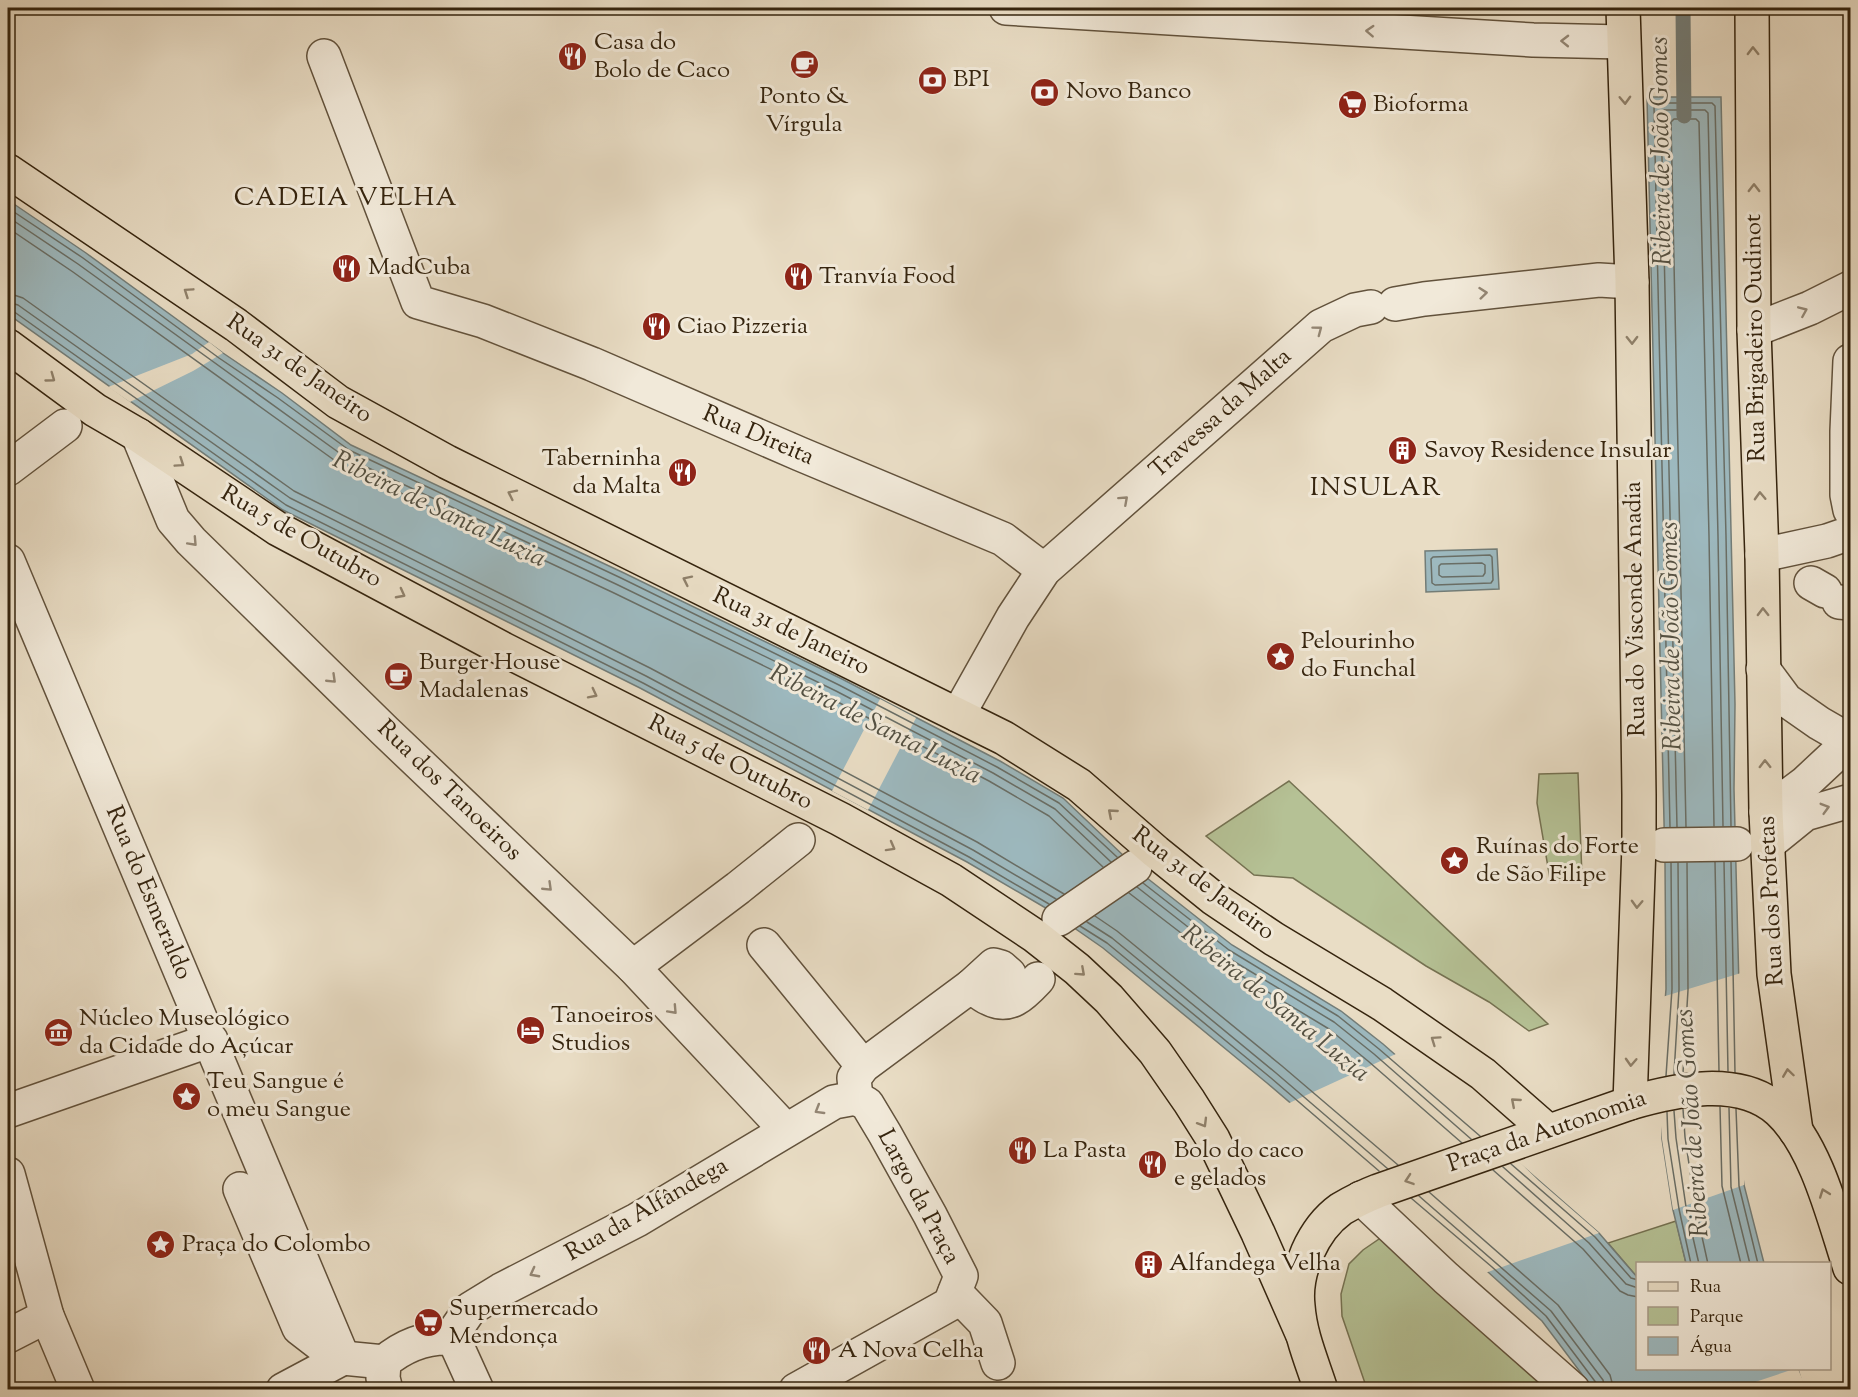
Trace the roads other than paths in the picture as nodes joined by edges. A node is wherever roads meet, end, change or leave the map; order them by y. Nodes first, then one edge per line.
1 (1006, 8) edge
2 (1623, 8) edge
3 (1752, 8) edge
4 (1209, 14) edge
5 (1623, 42) junction
6 (324, 56) dead end
7 (8, 171) edge
8 (1632, 282) junction
9 (1851, 288) edge
10 (1754, 330) junction
11 (8, 346) edge
12 (1851, 361) edge
13 (65, 426) dead end
14 (138, 435) junction
15 (8, 470) edge
16 (1851, 510) edge
17 (1851, 533) edge
18 (1762, 555) junction
19 (8, 561) edge
20 (1044, 570) junction
21 (1763, 669) junction
22 (958, 715) junction
23 (1851, 741) edge
24 (1851, 801) edge
25 (1757, 833) junction
26 (798, 840) dead end
27 (1664, 845) dead end
28 (1135, 867) dead end
29 (1059, 919) dead end
30 (764, 945) dead end
31 (633, 967) junction
32 (1023, 981) dead end
33 (211, 1040) junction
34 (863, 1066) junction
35 (856, 1098) junction
36 (1645, 1099) junction
37 (8, 1111) edge
38 (786, 1130) junction
39 (1548, 1131) junction
40 (1796, 1131) junction
41 (8, 1174) edge
42 (240, 1189) dead end
43 (1369, 1194) junction
44 (1851, 1268) edge
45 (953, 1298) junction
46 (47, 1316) junction
47 (1302, 1333) junction
48 (8, 1336) edge
49 (450, 1338) junction
50 (343, 1358) junction
51 (999, 1363) dead end
52 (385, 1376) edge
53 (78, 1389) edge
54 (284, 1389) edge
55 (477, 1389) edge
56 (796, 1389) edge
57 (1321, 1389) edge
58 (1573, 1389) edge

1 - 4 street
2 - 5 main road, Rua do Visconde Anadia
10 -> 3 main road, Rua Brigadeiro Oudinot
5 -> 4 street
5 -> 8 main road, Rua do Visconde Anadia
6 - 20 street, Rua Direita
22 -> 7 main road, Rua 31 de Janeiro
20 -> 8 street, Travessa da Malta
8 -> 36 main road, Rua do Visconde Anadia
10 -> 9 street
18 -> 10 main road, Rua Brigadeiro Oudinot
11 -> 14 main road, Rua 5 de Outubro
12 - 16 street
13 - 15 street
14 -> 31 street, Rua dos Tanoeiros
14 -> 47 main road, Rua 5 de Outubro
17 - 18 street
21 -> 18 main road, Rua Brigadeiro Oudinot
19 - 33 street, Rua do Esmeraldo
20 - 22 street
21 - 23 street
25 -> 21 main road, Rua dos Profetas
39 -> 22 main road, Rua 31 de Janeiro
23 - 25 street
25 -> 24 street
25 - 27 street
40 -> 25 main road, Rua dos Profetas
26 - 31 street
28 - 29 street
30 - 34 street
31 -> 38 street, Rua dos Tanoeiros
32 - 34 street
33 - 37 street
33 - 50 street, Rua do Esmeraldo
34 - 35 street
35 -> 38 street, Rua da Alfândega
35 - 45 street, Largo da Praça
36 - 39 main road, Praça da Autonomia
36 - 40 main road, Praça da Autonomia
38 -> 49 street, Rua da Alfândega
39 -> 43 main road, Praça da Autonomia
44 -> 40 main road, Praça da Autonomia
41 - 46 street
42 - 50 street
43 - 47 main road, Praça da Autonomia
43 - 58 street
45 - 51 street
45 - 56 street
46 - 48 street
46 - 53 street
47 - 57 main road, Praça da Autonomia
49 - 52 street
49 - 55 street
50 - 52 street
50 - 54 street

